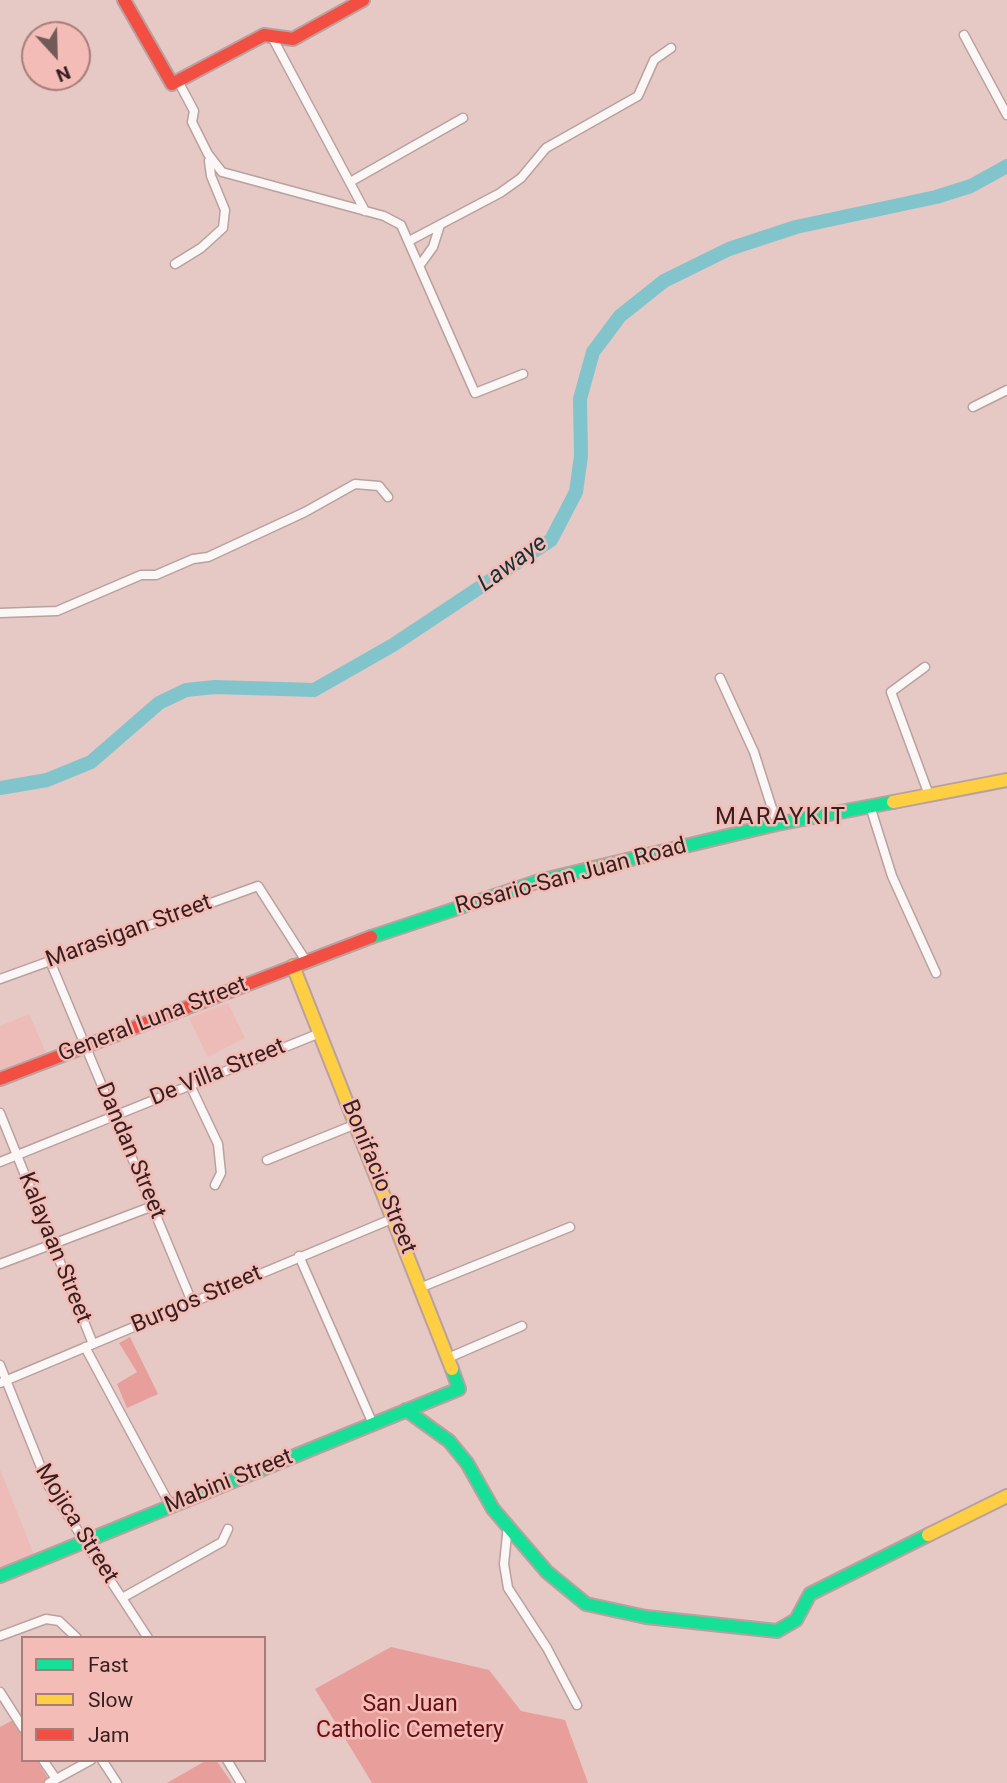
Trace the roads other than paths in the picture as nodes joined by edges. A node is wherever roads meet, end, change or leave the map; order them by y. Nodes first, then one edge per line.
1 (124, 0) edge
2 (363, 0) edge
3 (271, 35) junction
4 (964, 35) dead end
5 (671, 48) dead end
6 (178, 81) junction
7 (1007, 115) edge
8 (463, 118) dead end
9 (208, 154) junction
10 (350, 182) junction
11 (365, 211) junction
12 (440, 225) junction
13 (409, 241) junction
14 (175, 264) dead end
15 (420, 265) junction
16 (523, 373) dead end
17 (1007, 390) edge
18 (973, 407) dead end
19 (388, 497) dead end
20 (0, 613) edge
21 (925, 667) dead end
22 (720, 678) dead end
23 (1007, 780) edge
24 (929, 794) junction
25 (870, 806) junction
26 (777, 824) junction
27 (50, 961) junction
28 (306, 961) junction
29 (293, 966) junction
30 (936, 973) dead end
31 (0, 979) edge
32 (320, 1033) junction
33 (85, 1046) junction
34 (0, 1079) edge
35 (190, 1085) junction
36 (0, 1114) edge
37 (115, 1114) junction
38 (356, 1124) junction
39 (16, 1156) junction
40 (267, 1160) dead end
41 (0, 1162) edge
42 (215, 1185) dead end
43 (153, 1206) junction
44 (394, 1218) junction
45 (570, 1227) dead end
46 (53, 1244) junction
47 (299, 1256) junction
48 (0, 1264) edge
49 (422, 1287) junction
50 (192, 1303) junction
51 (522, 1326) dead end
52 (89, 1346) junction
53 (448, 1358) junction
54 (0, 1365) edge
55 (3, 1382) edge
56 (459, 1389) joint
57 (406, 1410) junction
58 (373, 1424) junction
59 (1007, 1496) edge
60 (170, 1505) junction
61 (508, 1525) junction
62 (228, 1529) dead end
63 (85, 1541) junction
64 (0, 1576) edge
65 (122, 1598) junction
66 (17, 1629) junction
67 (0, 1636) edge
68 (22, 1636) edge
69 (76, 1636) edge
70 (147, 1636) edge
71 (0, 1692) edge
72 (577, 1705) dead end
73 (21, 1725) edge
74 (44, 1762) edge
75 (87, 1762) edge
76 (103, 1762) edge
77 (228, 1762) edge
78 (52, 1781) edge
79 (117, 1783) edge
80 (241, 1783) edge

1 - 6 street
2 - 3 street
3 - 6 street
3 - 10 street
4 - 7 street
5 - 12 street
6 - 9 street
8 - 10 street
9 - 11 street
9 - 14 street
10 - 11 street
11 - 13 street
12 - 13 street
12 - 15 street
13 - 15 street
15 - 16 street
17 - 18 street
19 - 20 street
21 - 24 street
22 - 26 street
23 - 24 street, Rosario-San Juan Road
24 - 25 street, Rosario-San Juan Road
25 - 26 street, Rosario-San Juan Road
25 - 30 street
26 - 28 street, Rosario-San Juan Road
27 - 28 street, Marasigan Street
27 - 31 street, Marasigan Street
27 - 33 street, Dandan Street
28 - 29 street, General Luna Street
29 - 32 street, Bonifacio Street
29 - 33 street, General Luna Street
32 - 35 street, De Villa Street
32 - 38 street, Bonifacio Street
33 - 34 street, General Luna Street
33 - 37 street, Dandan Street
35 - 37 street, De Villa Street
35 - 42 street
36 - 39 street, Kalayaan Street
37 - 39 street, De Villa Street
37 - 43 street, Dandan Street
38 - 40 street
38 - 44 street, Bonifacio Street
39 - 41 street, De Villa Street
39 - 46 street, Kalayaan Street
43 - 46 street
43 - 50 street, Dandan Street
44 - 47 street, Burgos Street
44 - 49 street, Bonifacio Street
45 - 49 street
46 - 48 street
46 - 52 street, Kalayaan Street
47 - 50 street, Burgos Street
47 - 58 street
49 - 53 street, Bonifacio Street
50 - 52 street, Burgos Street
51 - 53 street
52 - 55 street, Burgos Street
52 - 60 street, Kalayaan Street
53 - 56 street, Bonifacio Street
54 - 55 street, Mojica Street
55 - 63 street, Mojica Street
56 - 57 street, Mabini Street
57 - 58 street, Mabini Street
57 - 61 street
58 - 60 street, Mabini Street
59 - 61 street
60 - 63 street, Mabini Street
61 - 72 street
62 - 65 street
63 - 64 street, Mabini Street
63 - 65 street, Mojica Street
65 - 70 street, Mojica Street
66 - 67 street
66 - 68 street
66 - 69 street
71 - 73 street
74 - 78 street
75 - 78 street
76 - 79 street
77 - 80 street

